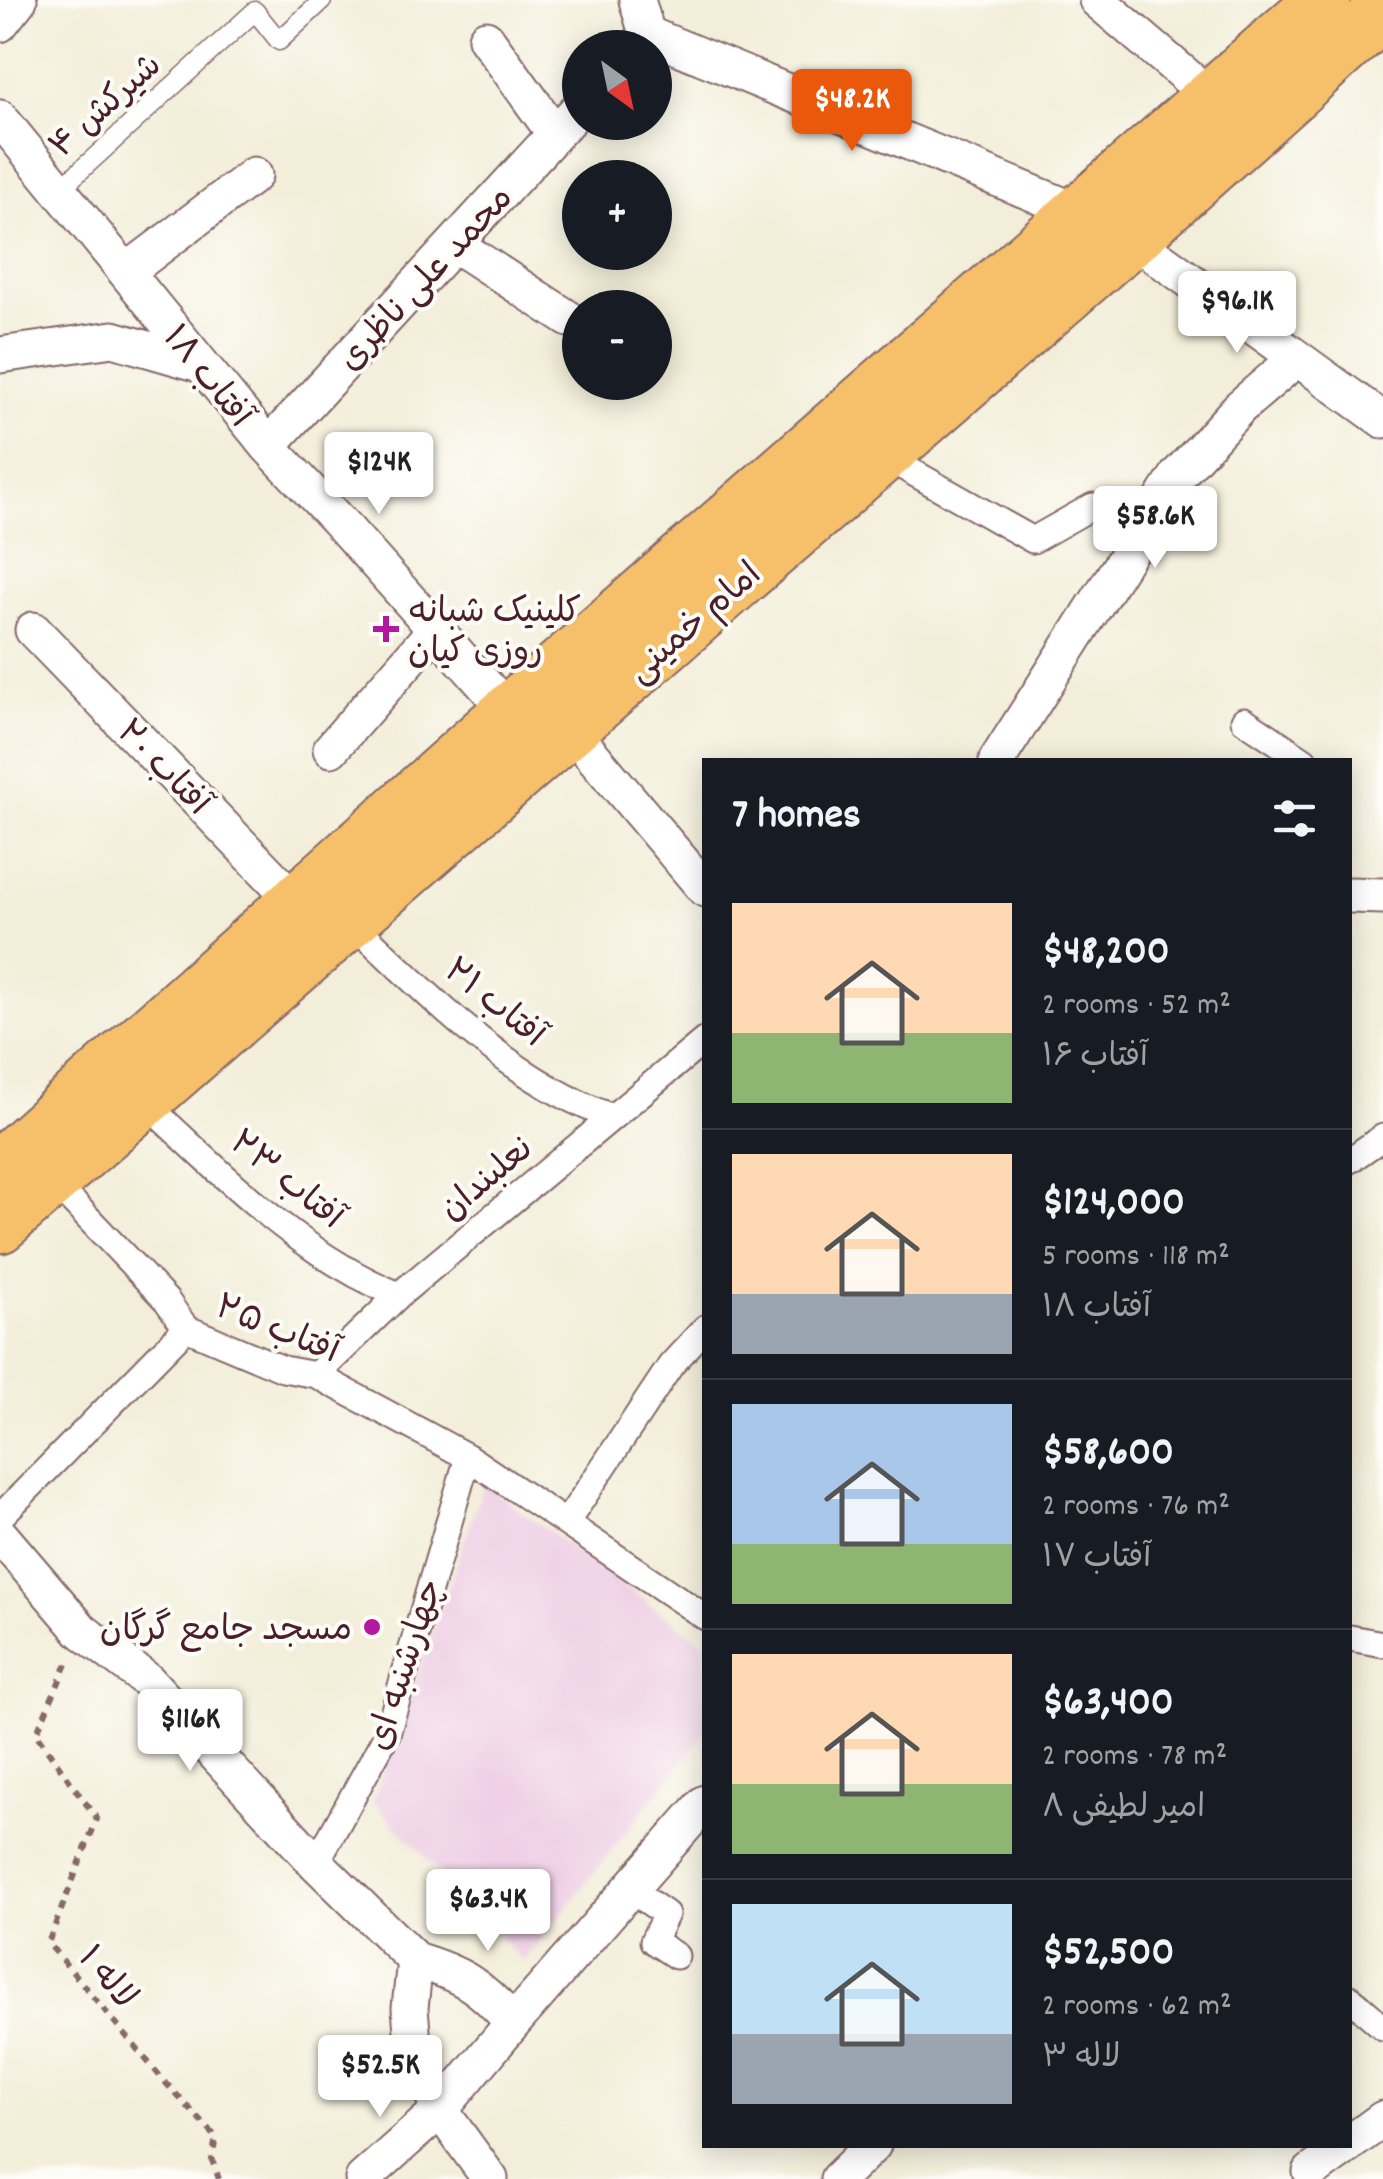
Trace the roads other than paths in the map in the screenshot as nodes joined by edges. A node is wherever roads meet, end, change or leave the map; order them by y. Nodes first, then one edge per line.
1 (19, 0) edge
2 (637, 0) edge
3 (1097, 0) edge
4 (1323, 0) edge
5 (322, 1) edge
6 (1383, 12) edge
7 (0, 24) edge
8 (640, 30) edge
9 (486, 38) dead end
10 (672, 53) edge
11 (1212, 98) junction
12 (0, 118) edge
13 (562, 126) edge
14 (555, 134) junction
15 (254, 174) dead end
16 (59, 190) junction
17 (1081, 213) junction
18 (1131, 238) junction
19 (454, 244) junction
20 (126, 272) junction
21 (562, 314) edge
22 (0, 355) edge
23 (1296, 359) junction
24 (200, 364) junction
25 (1383, 420) edge
26 (268, 446) junction
27 (882, 455) junction
28 (1142, 531) junction
29 (33, 630) dead end
30 (435, 630) junction
31 (509, 712) junction
32 (1244, 720) dead end
33 (570, 729) junction
34 (332, 749) dead end
35 (998, 758) edge
36 (1301, 758) edge
37 (701, 875) edge
38 (1352, 895) edge
39 (1383, 896) edge
40 (296, 902) junction
41 (349, 920) junction
42 (702, 1042) edge
43 (143, 1100) junction
44 (612, 1116) junction
45 (1383, 1137) edge
46 (1352, 1159) edge
47 (17, 1160) edge
48 (0, 1225) edge
49 (399, 1295) junction
50 (186, 1328) junction
51 (702, 1331) edge
52 (316, 1374) junction
53 (468, 1456) junction
54 (0, 1517) edge
55 (566, 1523) junction
56 (0, 1535) edge
57 (702, 1615) edge
58 (1352, 1638) edge
59 (1383, 1644) edge
60 (702, 1805) edge
61 (316, 1863) junction
62 (630, 1889) junction
63 (676, 1956) dead end
64 (415, 1960) junction
65 (1352, 2000) edge
66 (513, 2022) junction
67 (1383, 2027) edge
68 (440, 2110) junction
69 (1383, 2119) edge
70 (1352, 2142) edge
71 (870, 2148) edge
72 (1341, 2148) edge
73 (1307, 2165) edge
74 (363, 2179) edge
75 (490, 2179) edge
76 (838, 2179) edge

1 - 7 street
2 - 8 street
3 - 11 street
4 - 11 main road, امام خمینی
5 - 16 lane, ۴ شیرکش
6 - 18 main road, امام خمینی
9 - 14 street
10 - 17 street
11 - 17 main road, امام خمینی
12 - 16 street, آفتاب ۱۸
13 - 14 street, محمد علی ناظری
14 - 19 street, محمد علی ناظری
15 - 20 street
16 - 20 street, آفتاب ۱۸
17 - 31 main road, امام خمینی
18 - 23 street
18 - 27 main road, امام خمینی
19 - 21 street
19 - 26 street, محمد علی ناظری
20 - 24 street, آفتاب ۱۸
22 - 24 street
23 - 25 street
23 - 28 street
24 - 26 street, آفتاب ۱۸
26 - 30 street, آفتاب ۱۸
27 - 28 street
27 - 33 main road, امام خمینی
28 - 35 street
29 - 40 street, ۲۰ آفتاب
30 - 31 street, آفتاب ۱۸
30 - 34 street
31 - 40 main road, امام خمینی
32 - 36 street
33 - 37 street
33 - 41 main road, امام خمینی
38 - 39 street
40 - 47 main road, امام خمینی
41 - 43 main road, امام خمینی
41 - 44 street, آفتاب ۲۱
42 - 44 street, نعلبندان
43 - 47 main road, امام خمینی
43 - 49 street, آفتاب ۲۳
44 - 49 street, نعلبندان
45 - 46 street
47 - 48 main road, امام خمینی
47 - 50 street, آفتاب ۲۵
49 - 52 street, نعلبندان
50 - 52 street, آفتاب ۲۵
50 - 54 street
51 - 55 street
52 - 53 street, آفتاب ۲۵
53 - 55 street, آفتاب ۲۵
53 - 61 street, چهارشنبه ای
55 - 57 street, آفتاب ۲۵
56 - 61 street
58 - 59 street
60 - 62 street
61 - 64 street
62 - 63 street
62 - 66 street
64 - 66 street
64 - 68 street
65 - 67 street
66 - 68 street
68 - 74 street
68 - 75 street
69 - 70 street
71 - 76 street
72 - 73 street

